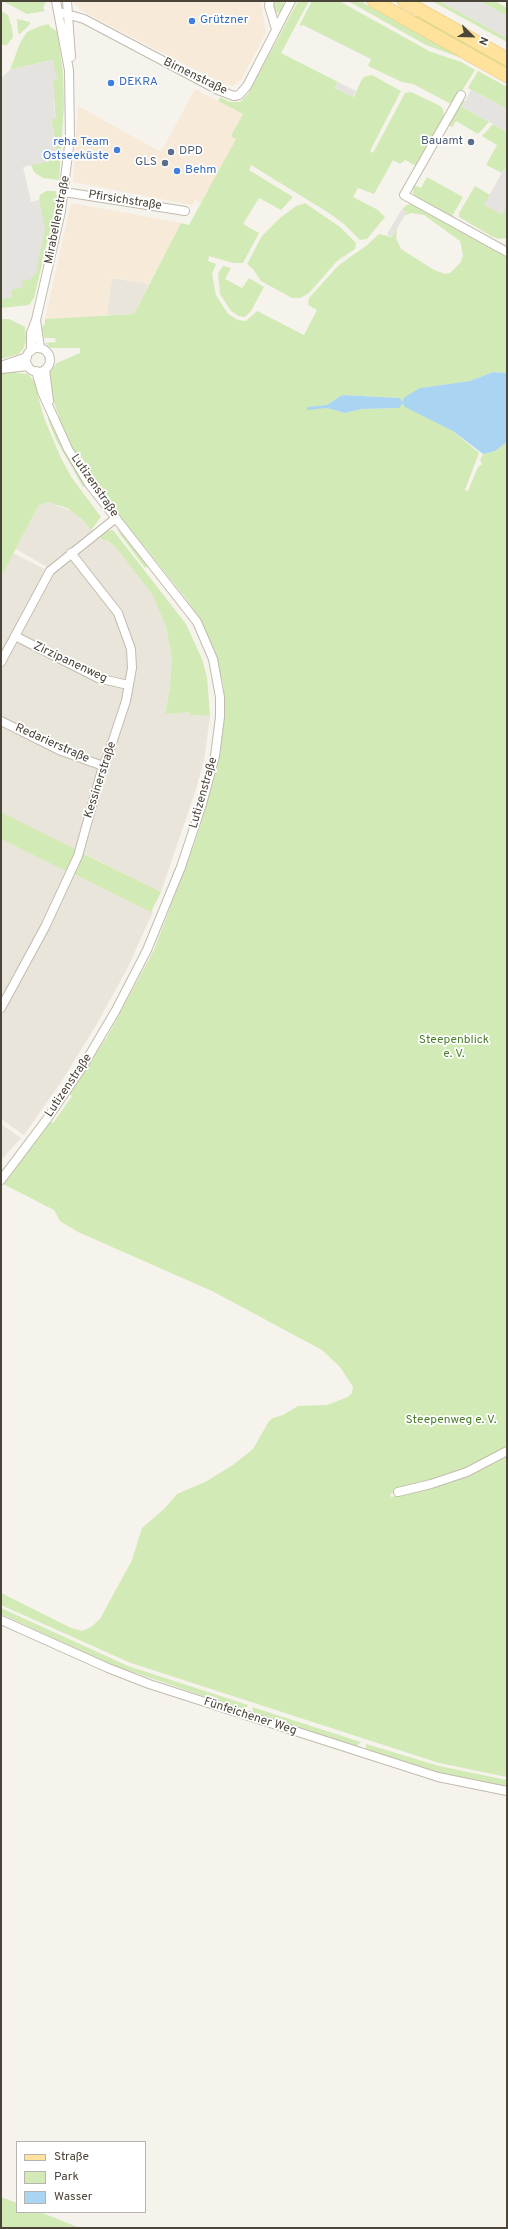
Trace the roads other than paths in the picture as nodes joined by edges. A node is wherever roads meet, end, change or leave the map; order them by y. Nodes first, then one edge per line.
1 (56, 1) edge
2 (67, 1) edge
3 (270, 1) edge
4 (291, 1) edge
5 (374, 1) edge
6 (404, 1) edge
7 (69, 14) junction
8 (59, 16) junction
9 (276, 29) junction
10 (507, 59) edge
11 (69, 70) junction
12 (507, 76) edge
13 (461, 95) dead end
14 (64, 192) junction
15 (186, 210) dead end
16 (507, 252) edge
17 (36, 320) junction
18 (40, 348) junction
19 (29, 354) junction
20 (1, 366) edge
21 (28, 366) junction
22 (1, 370) edge
23 (45, 370) junction
24 (36, 371) junction
25 (50, 405) junction
26 (116, 518) junction
27 (71, 553) junction
28 (15, 636) junction
29 (1, 662) edge
30 (128, 685) junction
31 (1, 721) edge
32 (103, 766) junction
33 (1, 1008) edge
34 (1, 1180) edge
35 (507, 1451) edge
36 (398, 1492) dead end
37 (1, 1620) edge
38 (507, 1791) edge

1 - 8 street, Mirabellenstraße
2 - 7 street, Mirabellenstraße
3 - 9 street
4 - 9 street, Birnenstraße
5 - 12 main road
6 - 10 main road
7 - 8 street
7 - 9 street, Birnenstraße
7 - 11 street, Mirabellenstraße
8 - 11 street, Mirabellenstraße
11 - 14 street, Mirabellenstraße
13 - 16 street
14 - 15 street, Pfirsichstraße
14 - 17 street, Mirabellenstraße
17 - 18 street, Mirabellenstraße
17 - 19 street, Mirabellenstraße
18 - 19 street
18 - 23 street
19 - 20 street
19 - 21 street
21 - 22 street
21 - 24 street
23 - 24 street
23 - 25 street, Lutizenstraße
24 - 25 street, Lutizenstraße
25 - 26 street, Lutizenstraße
26 - 27 street
26 - 34 street, Lutizenstraße
27 - 28 street
27 - 30 street, Kessinerstraße
28 - 29 street
28 - 30 street, Zirzipanenweg
30 - 32 street, Kessinerstraße
31 - 32 street, Redarierstraße
32 - 33 street, Kessinerstraße
35 - 36 street
37 - 38 street, Fünfeichener Weg

